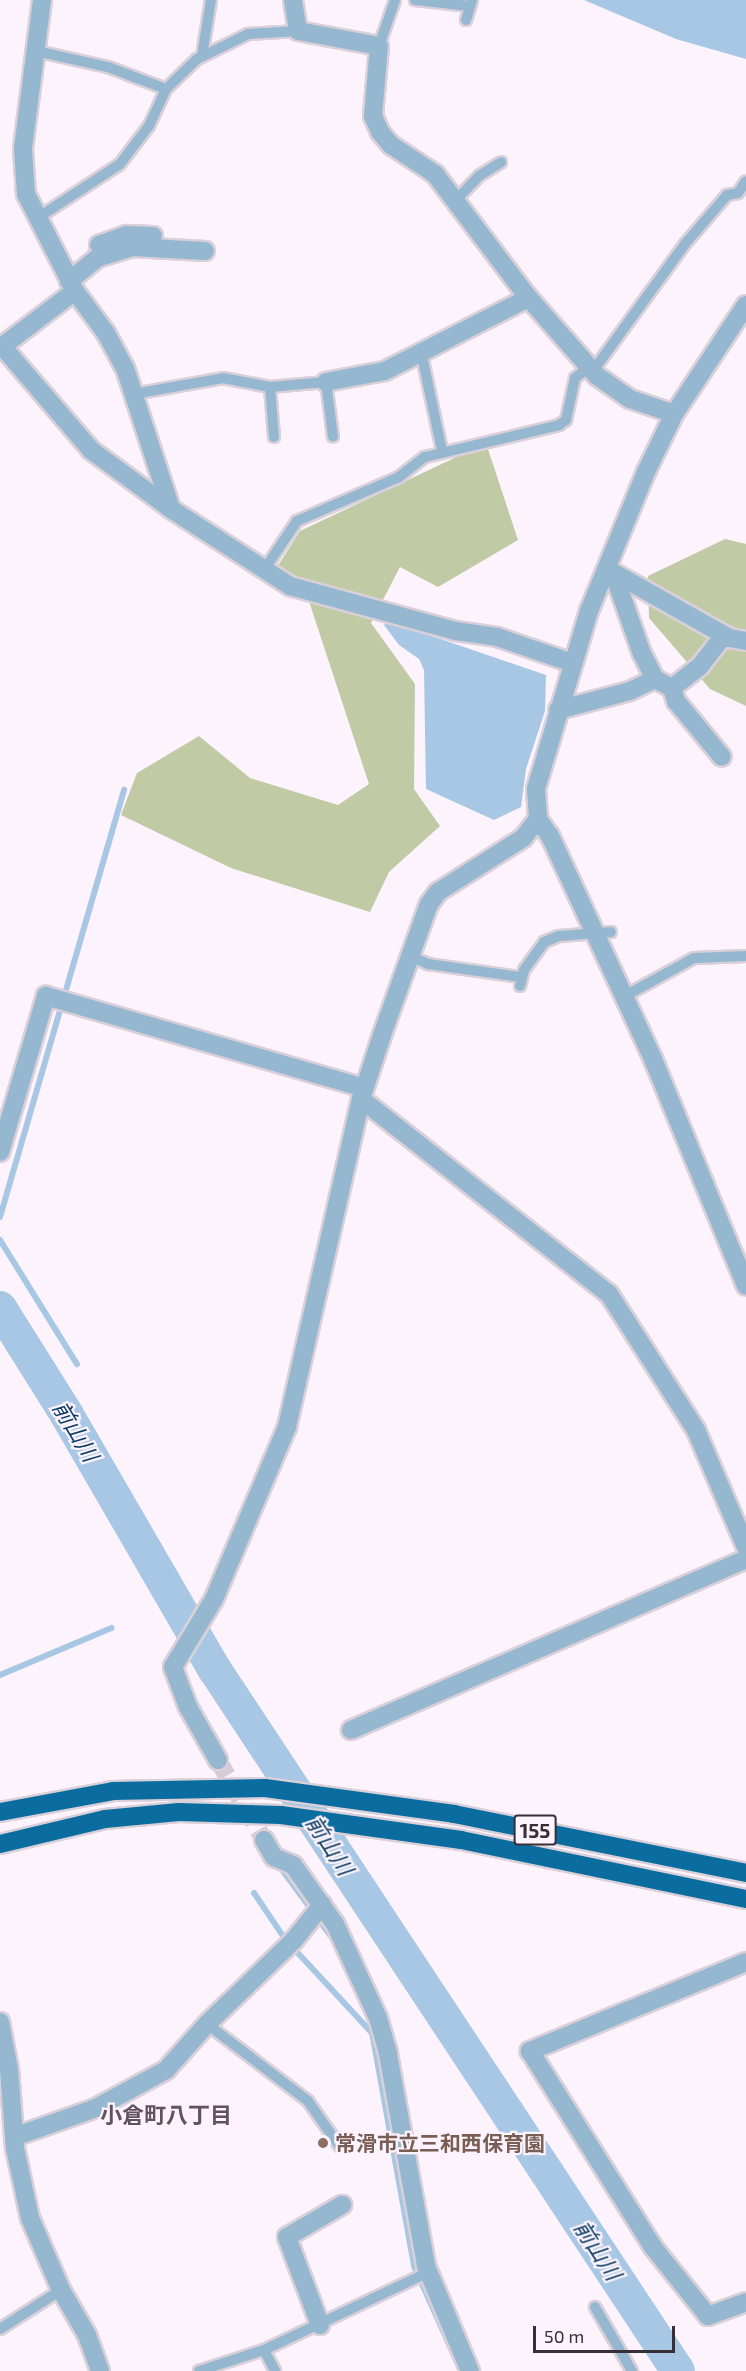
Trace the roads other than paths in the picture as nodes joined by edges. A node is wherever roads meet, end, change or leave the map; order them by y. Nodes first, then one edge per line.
1 (42, 0) edge
2 (211, 0) edge
3 (293, 0) edge
4 (395, 0) edge
5 (415, 0) edge
6 (471, 3) edge
7 (466, 20) dead end
8 (298, 31) junction
9 (379, 46) junction
10 (36, 51) junction
11 (202, 56) junction
12 (166, 89) junction
13 (501, 162) dead end
14 (746, 182) edge
15 (455, 201) junction
16 (36, 219) junction
17 (201, 245) dead end
18 (70, 281) junction
19 (528, 298) junction
20 (746, 305) edge
21 (1, 347) edge
22 (421, 351) junction
23 (591, 369) junction
24 (326, 382) junction
25 (270, 387) junction
26 (134, 394) junction
27 (674, 414) junction
28 (274, 437) dead end
29 (333, 437) dead end
30 (442, 451) junction
31 (171, 509) junction
32 (264, 570) junction
33 (612, 573) junction
34 (724, 635) junction
35 (746, 641) edge
36 (572, 663) junction
37 (655, 679) junction
38 (672, 688) junction
39 (558, 710) junction
40 (722, 757) dead end
41 (538, 819) junction
42 (604, 934) junction
43 (746, 956) edge
44 (410, 957) junction
45 (625, 996) junction
46 (363, 1093) junction
47 (0, 1152) edge
48 (746, 1286) edge
49 (746, 1547) edge
50 (746, 1559) edge
51 (351, 1730) dead end
52 (218, 1760) tunnel mouth
53 (0, 1812) edge
54 (264, 1840) tunnel mouth
55 (0, 1844) edge
56 (746, 1873) edge
57 (746, 1899) edge
58 (322, 1905) junction
59 (746, 1962) edge
60 (0, 2022) edge
61 (207, 2024) junction
62 (10, 2145) edge
63 (340, 2147) dead end
64 (342, 2205) dead end
65 (429, 2272) junction
66 (61, 2290) junction
67 (746, 2302) edge
68 (595, 2307) dead end
69 (320, 2325) junction
70 (0, 2329) edge
71 (264, 2350) junction
72 (99, 2371) edge
73 (199, 2371) edge
74 (275, 2371) edge
75 (470, 2371) edge
76 (632, 2371) edge

1 - 10 street
2 - 11 lane
3 - 8 street
4 - 9 lane
5 - 6 lane
6 - 7 lane
8 - 9 street
8 - 11 lane
9 - 15 street
10 - 12 lane
10 - 16 street
11 - 12 lane
12 - 16 lane
13 - 15 lane
14 - 23 lane
15 - 19 street
16 - 18 street
17 - 18 street
18 - 21 street
18 - 26 street
19 - 22 street
19 - 23 street
20 - 27 street
21 - 31 street
22 - 24 street
22 - 30 lane
23 - 27 street
23 - 30 lane
24 - 25 lane
24 - 29 lane
25 - 26 lane
25 - 28 lane
26 - 31 street
27 - 33 street
30 - 32 lane
31 - 32 street
32 - 36 street
33 - 34 street
33 - 36 street
33 - 37 street
34 - 35 street
34 - 38 street
36 - 39 street
37 - 38 street
37 - 39 street
38 - 40 street
39 - 41 street
41 - 42 street
41 - 44 street
42 - 44 lane
42 - 45 street
43 - 45 lane
44 - 46 street
45 - 48 street
46 - 47 street
46 - 49 street
46 - 52 street
50 - 51 street
53 - 56 highway, 155
54 - 58 street
55 - 57 highway, 155
58 - 61 street
58 - 65 street
59 - 67 street
60 - 62 street
61 - 62 street
61 - 63 lane
62 - 66 street
64 - 69 street
65 - 69 lane
65 - 75 street
66 - 70 lane
66 - 72 street
68 - 76 lane
69 - 71 lane
71 - 73 lane
71 - 74 lane

